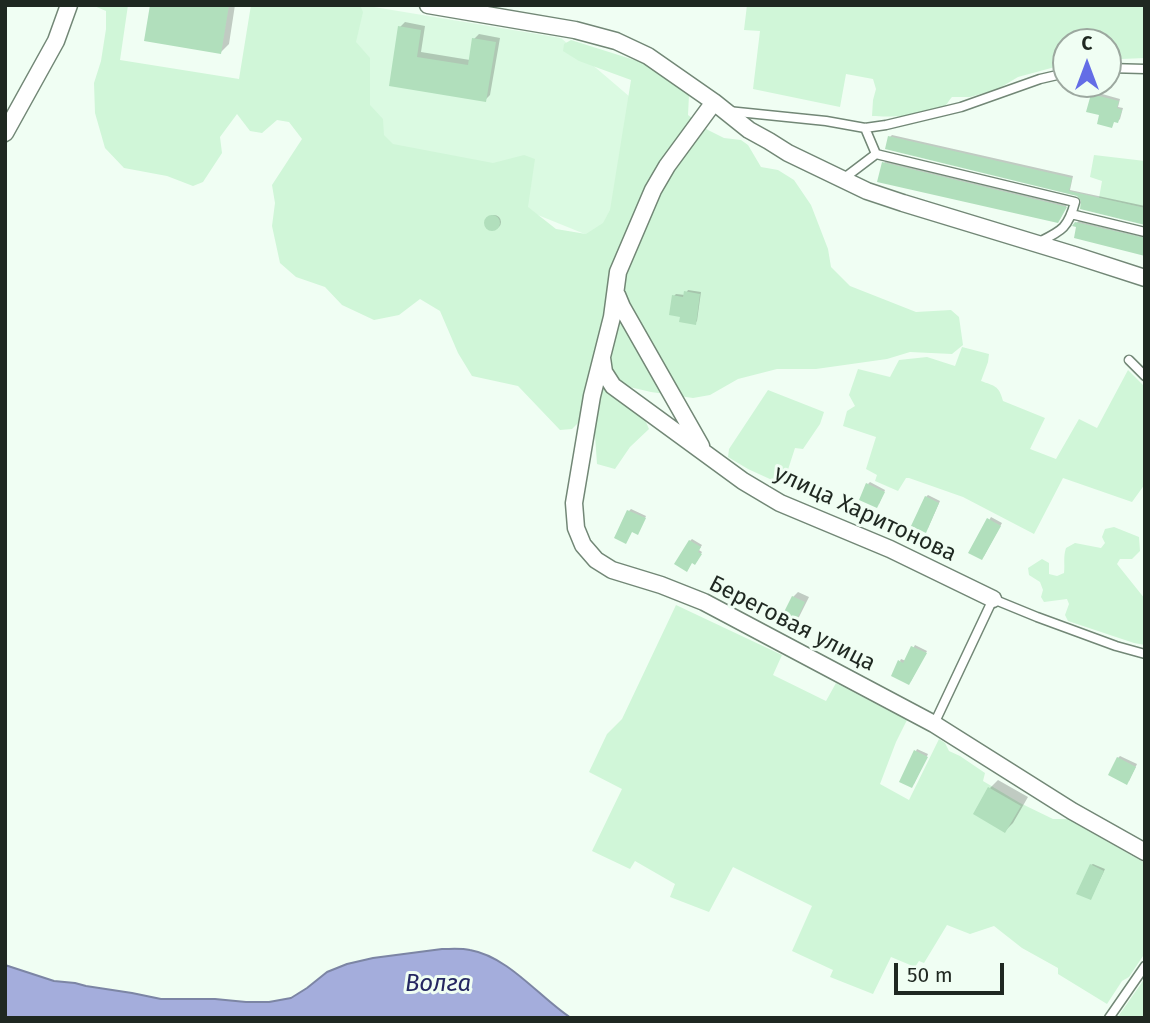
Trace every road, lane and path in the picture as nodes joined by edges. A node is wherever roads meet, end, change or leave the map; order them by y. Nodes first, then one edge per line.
1 (69, 5) edge
2 (428, 5) edge
3 (1122, 68) edge
4 (1145, 69) edge
5 (1052, 77) edge
6 (720, 106) junction
7 (865, 128) junction
8 (5, 132) edge
9 (876, 154) junction
10 (843, 179) junction
11 (1071, 214) junction
12 (1145, 232) edge
13 (1037, 243) junction
14 (1145, 278) edge
15 (616, 291) junction
16 (602, 355) junction
17 (1129, 360) dead end
18 (1145, 376) edge
19 (704, 452) junction
20 (993, 599) junction
21 (1145, 654) edge
22 (934, 724) junction
23 (1145, 852) edge
24 (1145, 966) edge
25 (1109, 1018) edge

1 - 8 street
2 - 6 street
3 - 4 lane
5 - 7 lane
6 - 7 lane
6 - 10 street
6 - 15 street, Береговая улица
7 - 9 lane
9 - 10 lane
9 - 11 lane
10 - 13 street
11 - 12 lane
11 - 13 lane
13 - 14 street
15 - 16 street, Береговая улица
15 - 19 street
16 - 19 street, улица Харитонова
16 - 22 street, Береговая улица
17 - 18 lane
19 - 20 street, улица Харитонова
20 - 21 lane
20 - 22 lane
22 - 23 street, Береговая улица
24 - 25 lane

